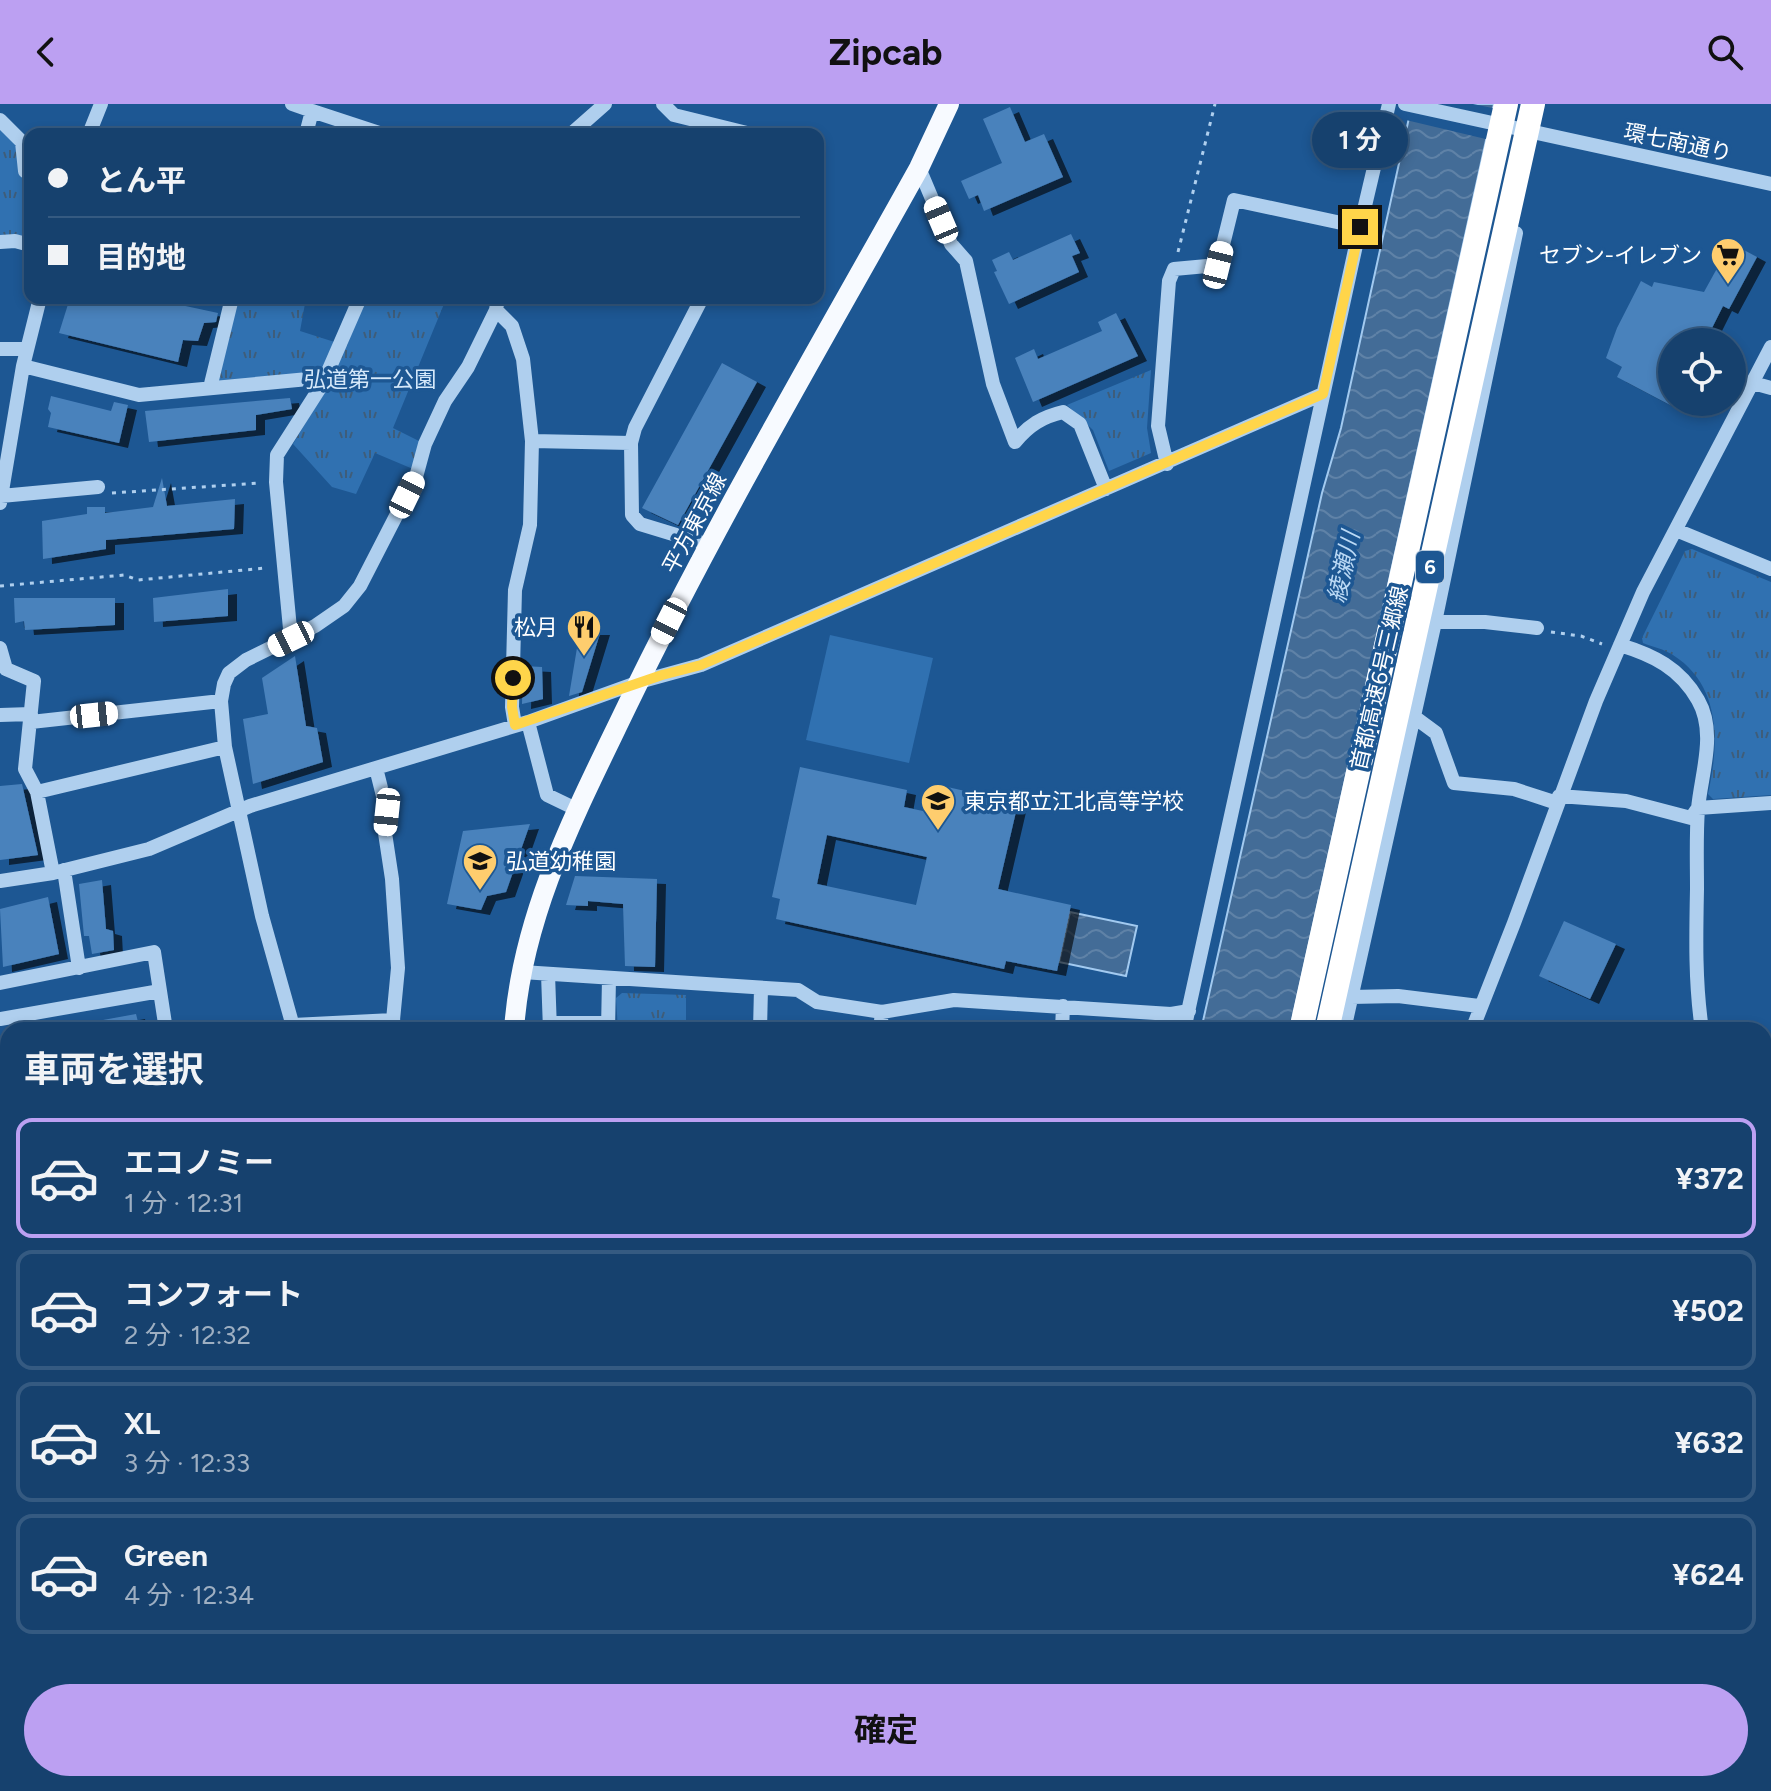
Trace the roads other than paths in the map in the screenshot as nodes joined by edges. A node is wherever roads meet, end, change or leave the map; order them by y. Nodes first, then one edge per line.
1 (99, 104) edge
2 (292, 104) edge
3 (605, 104) edge
4 (663, 104) edge
5 (949, 104) edge
6 (1389, 104) edge
7 (1405, 104) edge
8 (1506, 104) edge
9 (1533, 104) edge
10 (1544, 104) edge
11 (312, 111) junction
12 (0, 120) edge
13 (91, 128) edge
14 (308, 128) edge
15 (364, 128) edge
16 (578, 128) edge
17 (727, 128) edge
18 (1533, 133) junction
19 (24, 161) edge
20 (919, 168) junction
21 (1771, 184) edge
22 (1360, 227) junction
23 (0, 242) edge
24 (24, 243) edge
25 (38, 304) edge
26 (231, 304) edge
27 (357, 304) edge
28 (497, 304) edge
29 (699, 304) edge
30 (1771, 347) edge
31 (0, 349) edge
32 (27, 349) junction
33 (23, 366) junction
34 (323, 383) junction
35 (1753, 383) junction
36 (210, 388) junction
37 (1771, 388) edge
38 (1323, 394) junction
39 (5, 440) edge
40 (532, 441) junction
41 (631, 443) junction
42 (1167, 464) junction
43 (98, 487) road end
44 (1106, 489) junction
45 (1, 496) edge
46 (0, 503) edge
47 (1676, 530) junction
48 (709, 545) junction
49 (1771, 569) edge
50 (1435, 622) junction
51 (1537, 628) road end
52 (291, 639) junction
53 (0, 648) edge
54 (1619, 648) junction
55 (639, 682) junction
56 (221, 701) junction
57 (0, 715) edge
58 (1413, 716) junction
59 (31, 718) junction
60 (522, 724) junction
61 (225, 747) junction
62 (376, 768) junction
63 (37, 792) junction
64 (1558, 800) junction
65 (1771, 803) edge
66 (1698, 808) junction
67 (576, 809) junction
68 (238, 811) junction
69 (59, 872) junction
70 (0, 881) edge
71 (79, 968) junction
72 (522, 972) junction
73 (548, 974) junction
74 (609, 978) junction
75 (0, 983) edge
76 (761, 988) junction
77 (160, 991) junction
78 (1351, 997) junction
79 (1063, 1006) junction
80 (1479, 1006) junction
81 (1189, 1011) junction
82 (882, 1012) junction
83 (0, 1019) edge
84 (165, 1022) edge
85 (293, 1022) edge
86 (394, 1022) edge
87 (515, 1022) edge
88 (550, 1022) edge
89 (608, 1022) edge
90 (760, 1022) edge
91 (881, 1022) edge
92 (1062, 1022) edge
93 (1186, 1022) edge
94 (1303, 1022) edge
95 (1329, 1022) edge
96 (1346, 1022) edge
97 (1474, 1022) edge
98 (1701, 1022) edge

1 - 13 street
2 - 11 street
3 - 16 street
4 - 17 street
5 - 20 main road, 平方東京線
6 - 22 street
7 - 18 street, 環七南通り
8 - 94 highway, 首都高速6号三郷線 / 6, bridge
9 - 95 highway, 首都高速6号三郷線 / 6, bridge
10 - 18 street
11 - 14 street
11 - 15 street
12 - 19 street
18 - 21 street, 環七南通り
18 - 50 street
20 - 44 street
20 - 48 main road, 平方東京線
22 - 38 street
22 - 42 street
23 - 24 street
25 - 32 street
26 - 36 street
27 - 34 street
28 - 40 street
28 - 52 street
29 - 41 street
30 - 35 street
31 - 32 street
32 - 33 street
33 - 36 street
33 - 39 street
34 - 36 street
34 - 52 street
35 - 37 street
35 - 47 street
38 - 42 street
38 - 81 street
39 - 45 street
40 - 41 street
40 - 60 street
41 - 48 street
42 - 44 street
43 - 45 street
44 - 55 street
45 - 46 street
47 - 49 street
47 - 54 street
48 - 55 main road, 平方東京線
50 - 51 street
50 - 58 street
52 - 56 street
53 - 59 street
54 - 64 street
54 - 66 street
55 - 60 street
55 - 67 main road, 平方東京線
56 - 59 street
56 - 61 street
57 - 59 street
58 - 64 street
58 - 78 street
59 - 63 street
60 - 62 street
60 - 67 street
61 - 63 street
61 - 68 street
62 - 68 street
62 - 86 street
63 - 69 street
64 - 66 street
64 - 80 street
65 - 66 street
66 - 98 street
67 - 72 main road, 平方東京線
68 - 69 street
68 - 85 street
69 - 70 street
69 - 71 street
71 - 75 street
71 - 77 street
72 - 73 street
72 - 87 main road, 平方東京線
73 - 74 street
73 - 88 street
74 - 76 street
74 - 89 street
76 - 82 street
76 - 90 street
77 - 83 street
77 - 84 street
78 - 80 street
78 - 96 street
79 - 81 street
79 - 82 street
79 - 92 street
80 - 97 street
81 - 93 street
82 - 91 street

